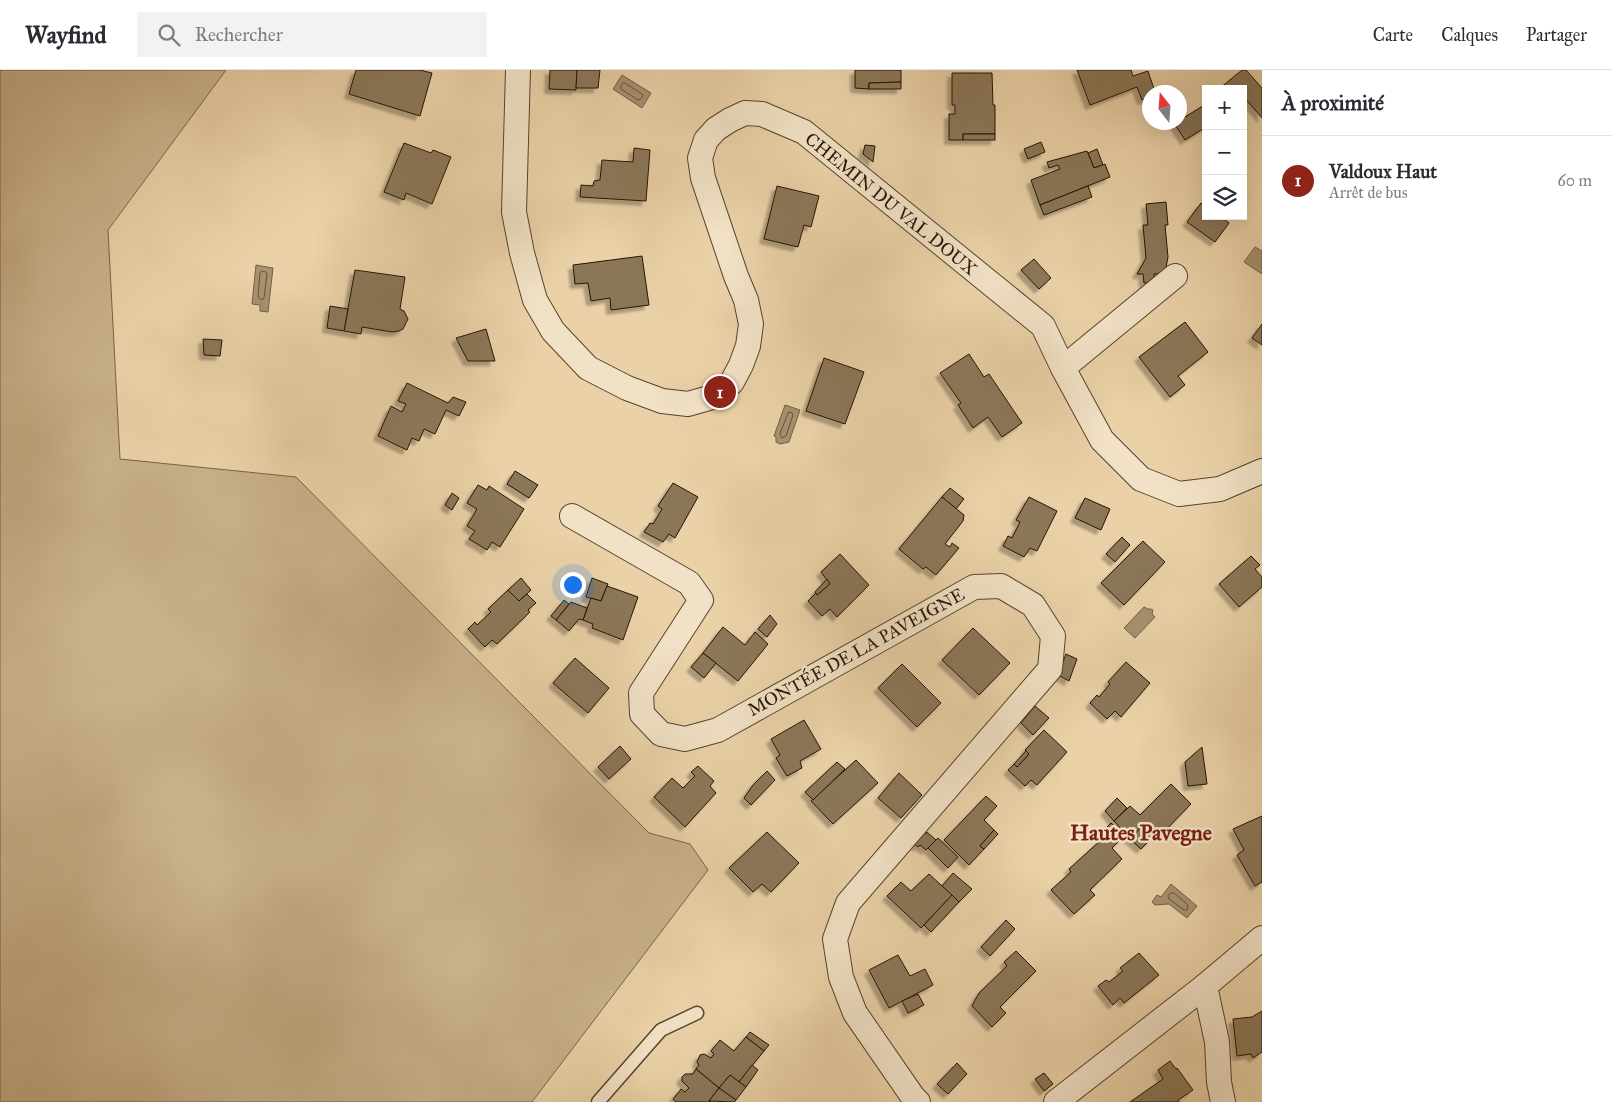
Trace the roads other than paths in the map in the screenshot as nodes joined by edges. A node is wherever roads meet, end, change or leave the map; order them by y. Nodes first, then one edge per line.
1 (518, 70) edge
2 (1175, 276) dead end
3 (1063, 368) junction
4 (1262, 471) edge
5 (572, 516) dead end
6 (1262, 938) edge
7 (1204, 986) junction
8 (697, 1013) dead end
9 (598, 1102) edge
10 (918, 1102) edge
11 (1056, 1102) edge
12 (1223, 1102) edge

1 - 3 street, CHEMIN DU VAL DOUX
2 - 3 street
3 - 4 street, CHEMIN DU VAL DOUX
5 - 10 street, MONTÉE DE LA PAVEIGNE
6 - 7 street
7 - 11 street
7 - 12 street
8 - 9 lane

